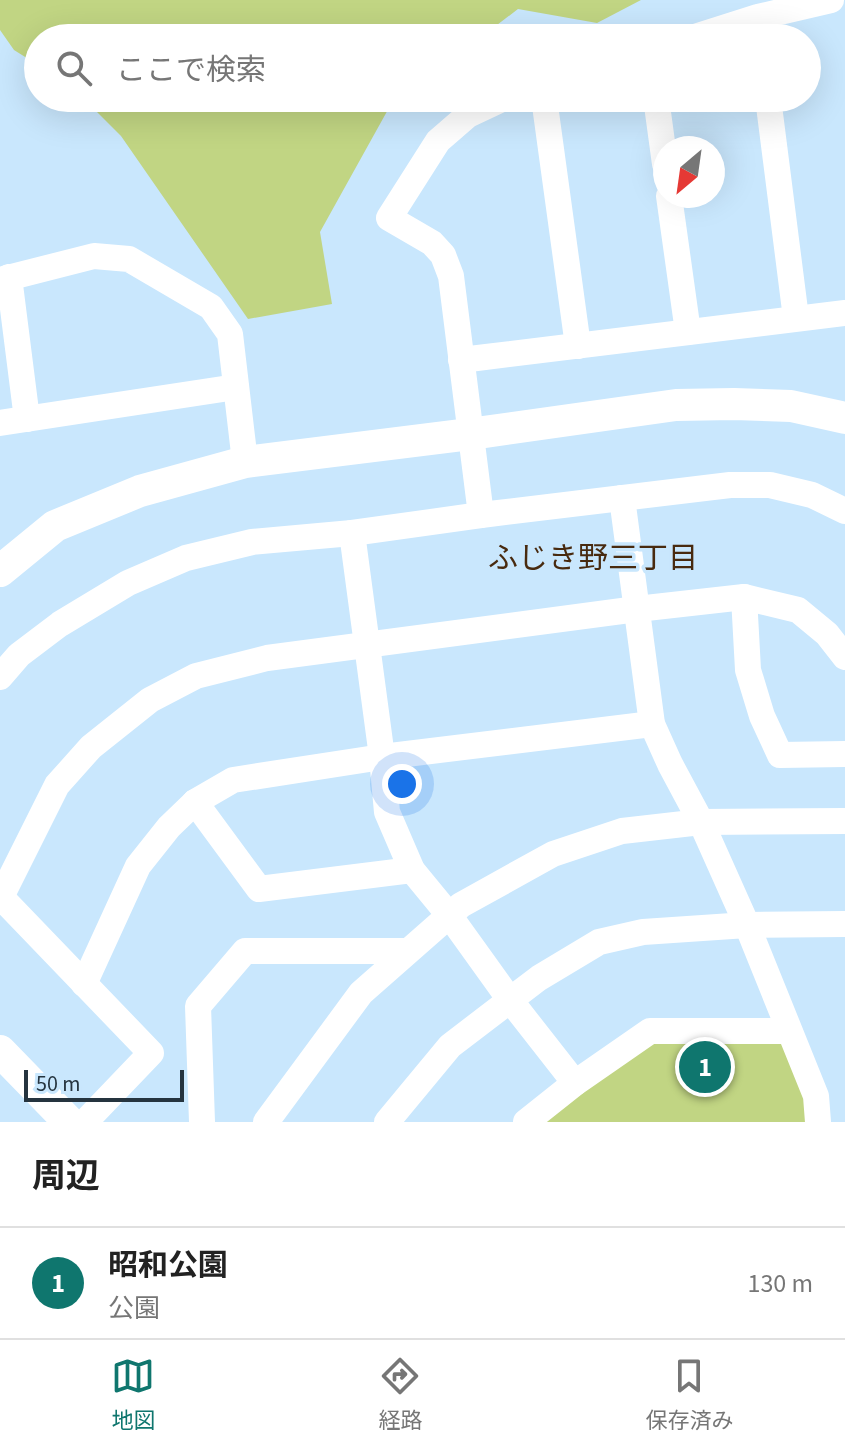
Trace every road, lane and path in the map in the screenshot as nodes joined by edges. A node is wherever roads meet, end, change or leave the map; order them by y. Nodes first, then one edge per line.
1 (831, 0) edge
2 (770, 24) edge
3 (474, 112) edge
4 (546, 112) edge
5 (658, 112) edge
6 (770, 112) edge
7 (661, 136) edge
8 (671, 208) edge
9 (4, 278) edge
10 (845, 313) edge
11 (796, 318) junction
12 (688, 332) junction
13 (578, 346) junction
14 (461, 360) junction
15 (236, 387) junction
16 (845, 418) edge
17 (27, 419) junction
18 (0, 423) edge
19 (470, 434) junction
20 (245, 462) junction
21 (622, 498) junction
22 (845, 511) edge
23 (481, 515) junction
24 (352, 533) junction
25 (0, 571) edge
26 (744, 597) junction
27 (637, 609) junction
28 (367, 645) junction
29 (845, 657) edge
30 (0, 677) edge
31 (652, 724) junction
32 (845, 754) edge
33 (382, 757) junction
34 (195, 802) junction
35 (845, 821) edge
36 (701, 822) junction
37 (412, 870) junction
38 (0, 897) edge
39 (449, 915) junction
40 (845, 924) edge
41 (747, 925) junction
42 (407, 951) junction
43 (84, 984) junction
44 (510, 1000) junction
45 (788, 1031) junction
46 (0, 1051) edge
47 (575, 1083) junction
48 (69, 1122) edge
49 (85, 1122) edge
50 (202, 1122) edge
51 (266, 1122) edge
52 (387, 1122) edge
53 (526, 1122) edge
54 (818, 1122) edge

1 - 2 street
3 - 14 street
4 - 13 street
5 - 7 street
6 - 11 street
8 - 12 street
9 - 15 street
9 - 17 street
10 - 11 street
11 - 12 street
12 - 13 street
13 - 14 street
14 - 19 street
15 - 17 street
15 - 20 street
16 - 19 street
17 - 18 street
19 - 20 street
19 - 23 street
20 - 25 street
21 - 22 street
21 - 23 street
21 - 27 street
23 - 24 street
24 - 28 street
24 - 30 street
26 - 27 street
26 - 29 street
26 - 32 street
27 - 28 street
27 - 31 street
28 - 33 street
28 - 38 street
31 - 33 street
31 - 36 street
33 - 34 street
33 - 37 street
34 - 37 street
34 - 43 street
35 - 36 street
36 - 39 street
36 - 41 street
37 - 39 street
38 - 43 street
39 - 42 street
39 - 44 street
40 - 41 street
41 - 44 street
41 - 45 street
42 - 50 street
42 - 51 street
43 - 49 street
44 - 47 street
44 - 52 street
45 - 47 street
45 - 54 street
46 - 48 street
47 - 53 street

